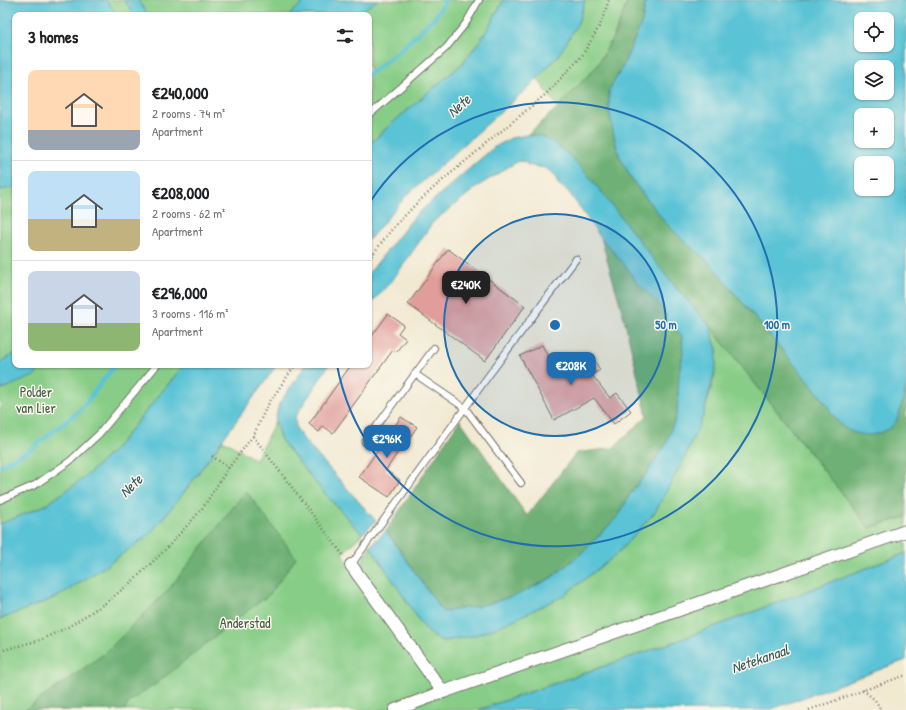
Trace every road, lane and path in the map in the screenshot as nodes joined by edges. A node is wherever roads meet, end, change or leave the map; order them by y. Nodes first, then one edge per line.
1 (479, 0) edge
2 (609, 0) edge
3 (372, 112) edge
4 (372, 255) edge
5 (576, 259) dead end
6 (434, 348) dead end
7 (154, 368) edge
8 (293, 368) edge
9 (415, 374) junction
10 (465, 408) junction
11 (253, 436) junction
12 (365, 442) dead end
13 (212, 456) dead end
14 (229, 468) junction
15 (521, 483) dead end
16 (0, 500) edge
17 (906, 531) edge
18 (351, 565) junction
19 (0, 651) edge
20 (906, 674) edge
21 (863, 690) junction
22 (443, 692) junction
23 (394, 710) edge
24 (809, 710) edge
25 (881, 710) edge

1 - 3 lane
2 - 4 path
5 - 10 lane
6 - 9 lane
7 - 16 lane
8 - 11 path
9 - 10 lane
9 - 12 lane
10 - 15 lane
10 - 18 lane
11 - 14 path
11 - 18 path
13 - 14 path
14 - 19 path
17 - 22 street
18 - 22 street
20 - 21 path
21 - 24 path
21 - 25 path
22 - 23 street

